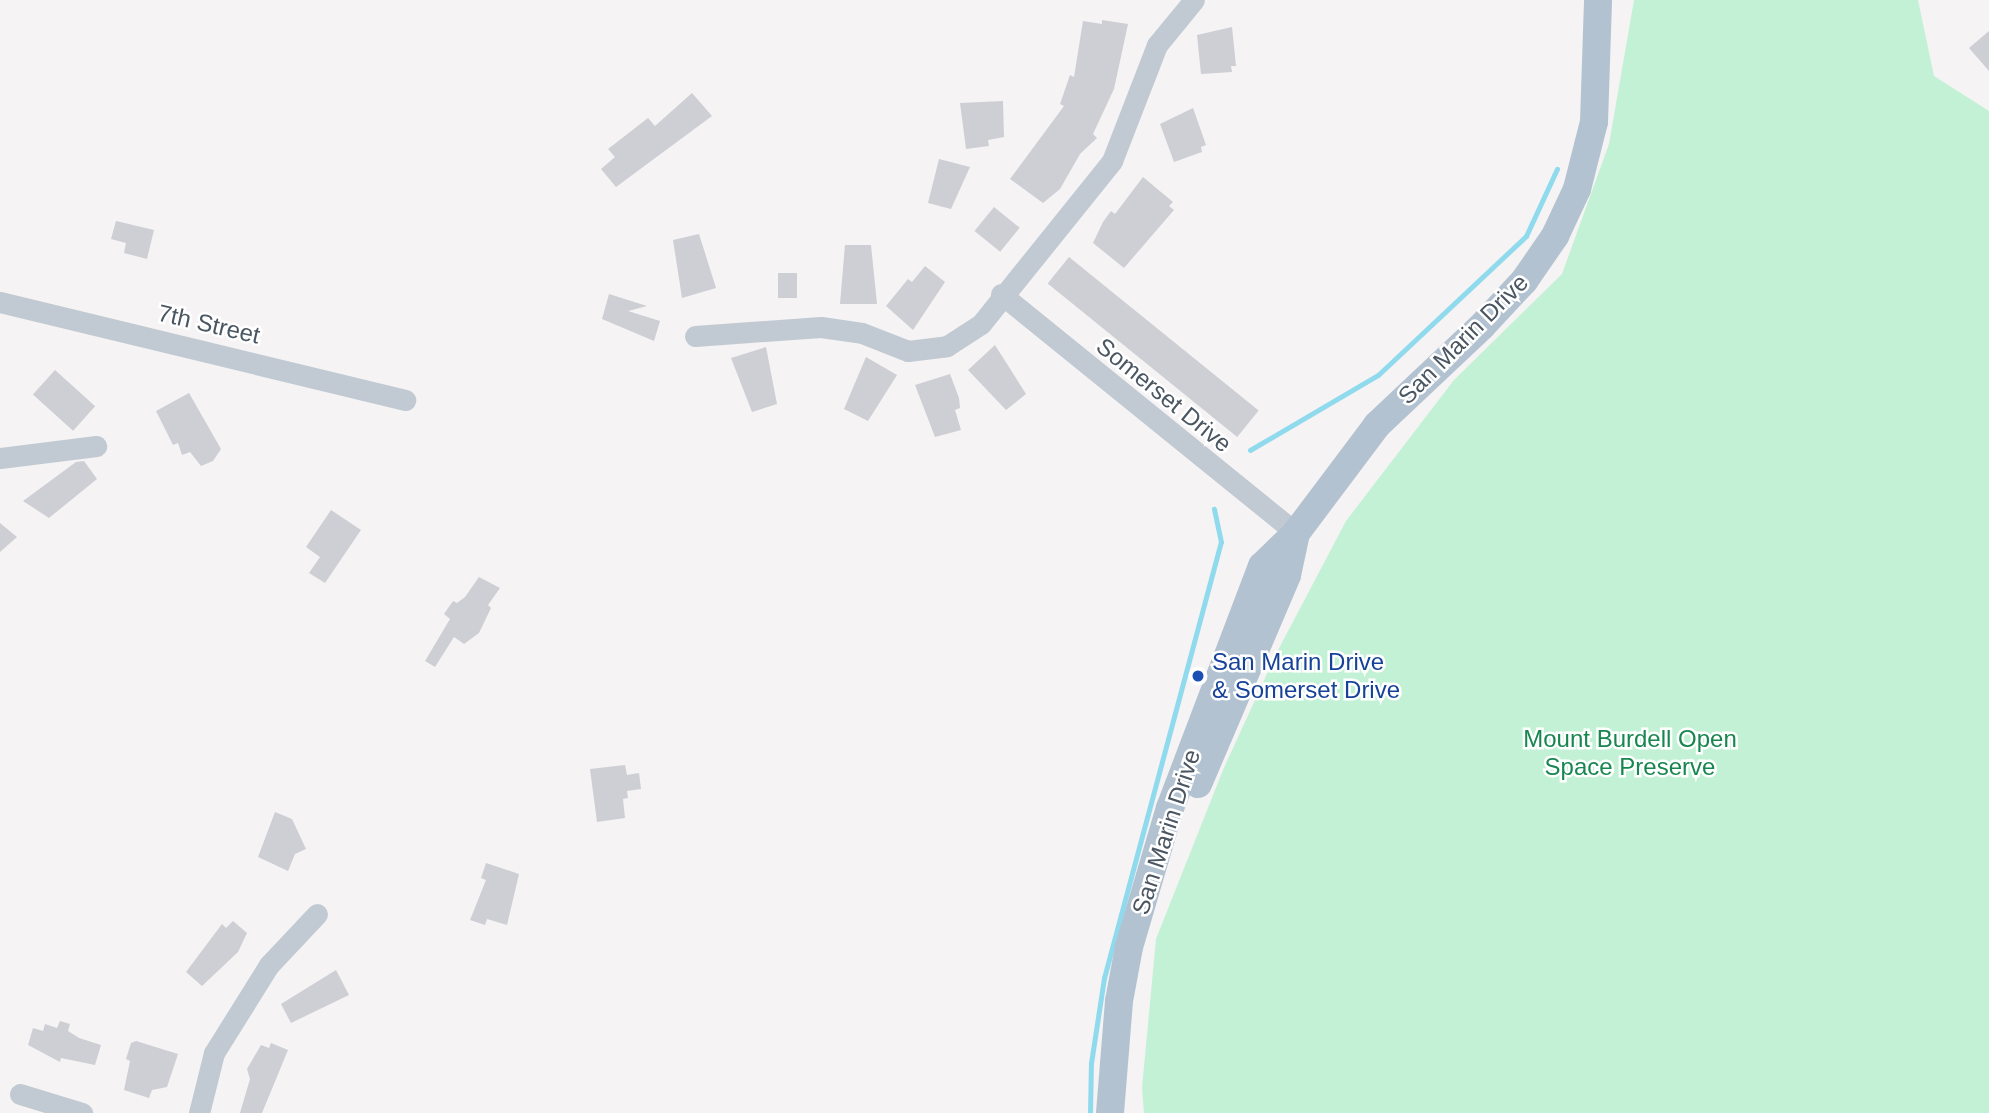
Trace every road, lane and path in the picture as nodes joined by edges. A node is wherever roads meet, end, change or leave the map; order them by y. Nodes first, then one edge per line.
1 (1194, 0) edge
2 (1598, 0) edge
3 (1001, 295) junction
4 (0, 302) edge
5 (695, 336) dead end
6 (405, 400) dead end
7 (96, 446) dead end
8 (0, 458) edge
9 (1296, 533) junction
10 (317, 914) dead end
11 (20, 1094) dead end
12 (82, 1113) edge
13 (199, 1113) edge
14 (1110, 1113) edge
15 (1127, 1113) edge

1 - 3 street
2 - 9 main road, San Marin Drive
3 - 5 street
3 - 9 street, Somerset Drive
4 - 6 street, 7th Street
7 - 8 street
9 - 14 main road, San Marin Drive
9 - 15 main road, San Marin Drive
10 - 13 street
11 - 12 street

